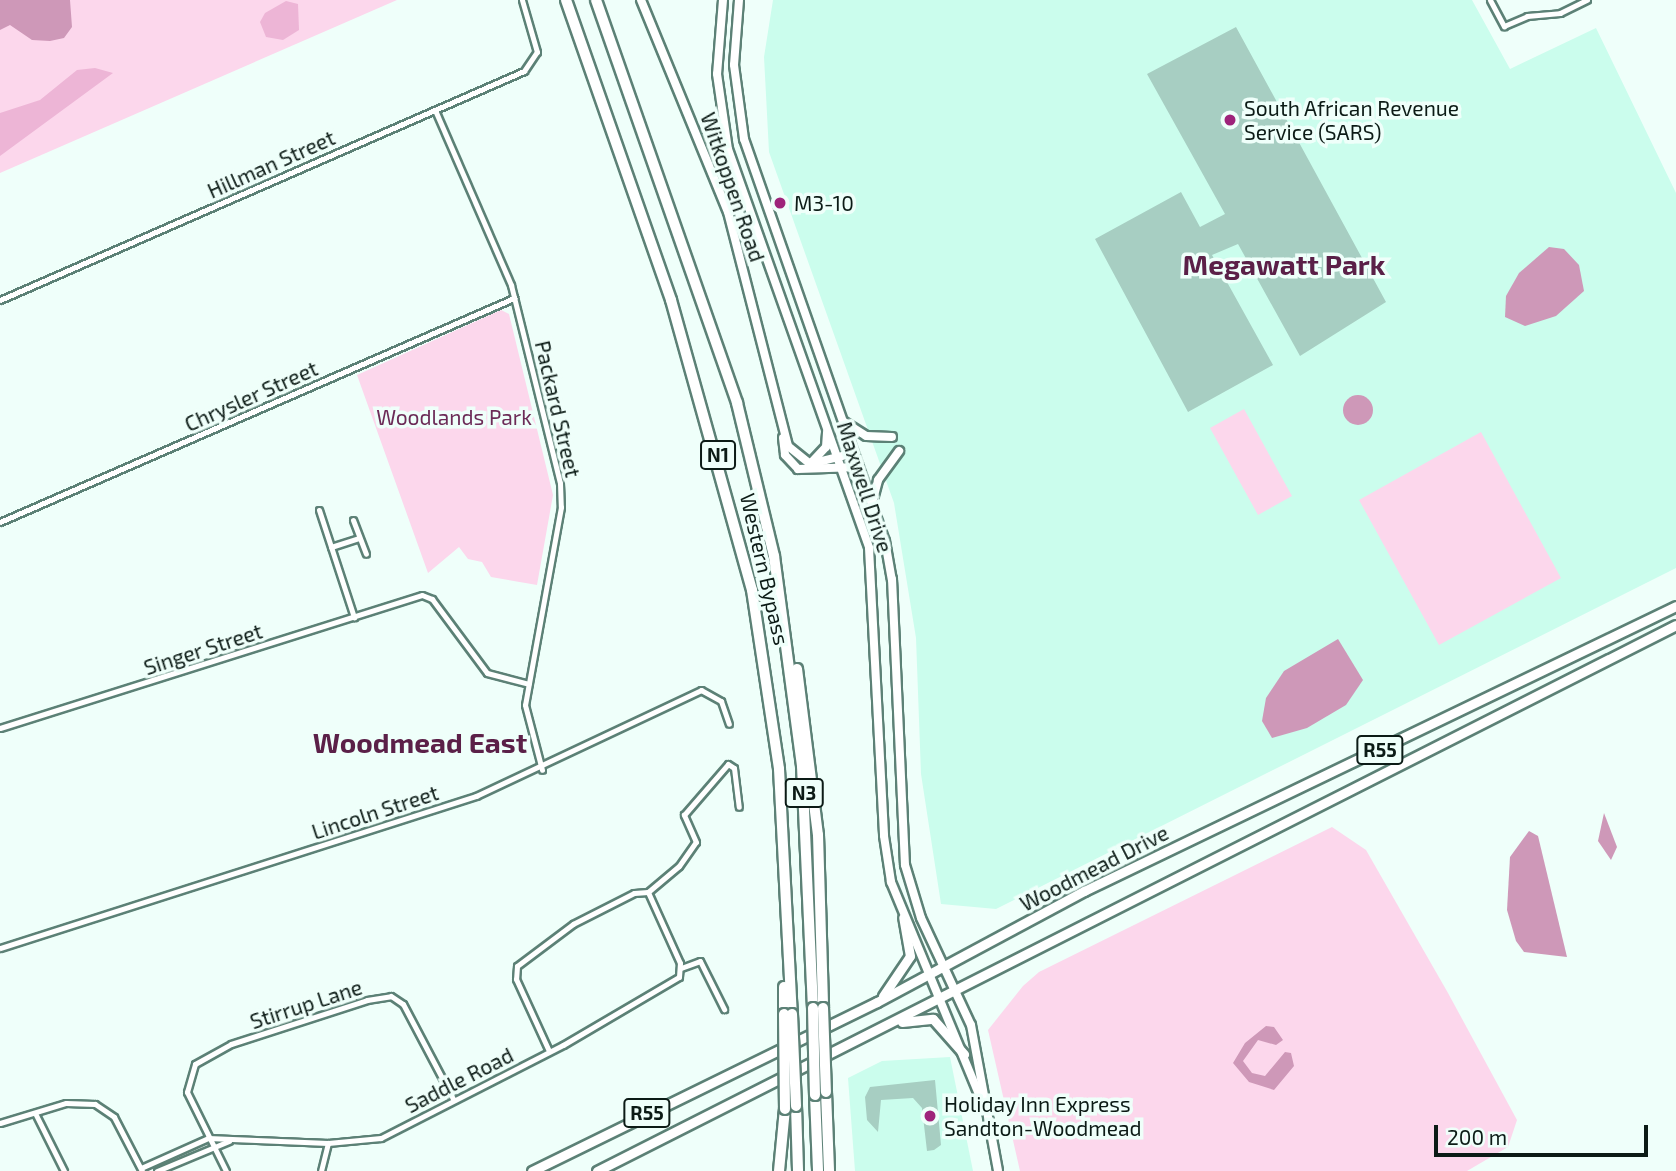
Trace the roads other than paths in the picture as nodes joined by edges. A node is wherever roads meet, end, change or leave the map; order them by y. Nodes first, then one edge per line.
1 (522, 0) edge
2 (566, 0) edge
3 (596, 0) edge
4 (641, 0) edge
5 (723, 0) edge
6 (739, 0) edge
7 (1490, 0) edge
8 (1587, 0) edge
9 (435, 110) junction
10 (779, 244) junction
11 (763, 249) junction
12 (514, 298) junction
13 (0, 300) edge
14 (842, 420) junction
15 (827, 423) junction
16 (783, 432) junction
17 (892, 437) dead end
18 (899, 451) dead end
19 (854, 453) junction
20 (840, 457) junction
21 (810, 464) junction
22 (859, 467) junction
23 (844, 470) junction
24 (872, 504) junction
25 (319, 510) dead end
26 (353, 520) dead end
27 (0, 522) edge
28 (359, 538) junction
29 (331, 547) junction
30 (366, 554) dead end
31 (1676, 606) edge
32 (354, 617) junction
33 (785, 618) joint
34 (1676, 625) edge
35 (530, 684) junction
36 (729, 724) dead end
37 (0, 728) edge
38 (541, 769) junction
39 (739, 807) dead end
40 (648, 892) junction
41 (903, 919) junction
42 (0, 948) edge
43 (946, 965) junction
44 (680, 971) junction
45 (929, 973) junction
46 (957, 989) junction
47 (942, 997) junction
48 (877, 1002) junction
49 (724, 1009) dead end
50 (886, 1026) junction
51 (549, 1051) junction
52 (964, 1054) junction
53 (821, 1094) junction
54 (453, 1099) junction
55 (791, 1107) junction
56 (985, 1109) junction
57 (35, 1113) junction
58 (0, 1124) edge
59 (208, 1138) junction
60 (232, 1140) junction
61 (328, 1143) junction
62 (212, 1146) junction
63 (142, 1169) edge
64 (64, 1171) edge
65 (157, 1171) edge
66 (226, 1171) edge
67 (321, 1171) edge
68 (532, 1171) edge
69 (597, 1171) edge
70 (779, 1171) edge
71 (798, 1171) edge
72 (818, 1171) edge
73 (829, 1171) edge
74 (998, 1171) edge

1 - 9 street, Hillman Street
2 - 55 highway, Western Bypass / N1, bridge
3 - 33 highway, Western Bypass / N1
4 - 16 main road, Witkoppen Road
5 - 11 main road, Maxwell Drive
6 - 10 main road, Maxwell Drive
7 - 8 street
9 - 12 street, Packard Street
9 - 13 street, Hillman Street
10 - 11 main road
10 - 14 main road, Maxwell Drive
11 - 15 main road, Maxwell Drive
12 - 27 street, Chrysler Street
12 - 35 street, Packard Street
14 - 17 main road
14 - 19 main road, Maxwell Drive
15 - 20 main road, Maxwell Drive
15 - 21 main road
16 - 21 main road, Witkoppen Road
16 - 23 main road, Witkoppen Road
18 - 24 main road
19 - 20 main road
19 - 22 main road, Maxwell Drive
20 - 21 main road
20 - 23 main road, Maxwell Drive
22 - 23 main road, Witkoppen Road
22 - 24 main road, Maxwell Drive
23 - 41 main road, Maxwell Drive
24 - 43 main road, Maxwell Drive
25 - 29 street
26 - 28 street
28 - 29 street
28 - 30 street
29 - 32 street
31 - 43 main road, Woodmead Drive / R55
32 - 35 street, Singer Street
32 - 37 street, Singer Street
33 - 53 highway, Western Bypass / N3, bridge
34 - 46 main road, R55
35 - 38 street, Packard Street
36 - 38 street, Lincoln Street
38 - 42 street, Lincoln Street
39 - 40 street
40 - 44 street
40 - 51 street
41 - 45 main road, Maxwell Drive
41 - 48 main road
43 - 45 main road, Woodmead Drive / R55
43 - 46 main road, Maxwell Drive
44 - 49 street
44 - 51 street, Saddle Road
45 - 47 main road, Maxwell Drive
45 - 48 main road, Woodmead Drive / R55
46 - 47 main road, R55
46 - 56 main road, Maxwell Drive
47 - 50 main road, R55
47 - 52 main road, Maxwell Drive
48 - 68 main road, Woodmead Drive / R55
50 - 52 main road
50 - 69 main road, R55
51 - 54 street, Saddle Road
52 - 56 main road, Maxwell Drive
53 - 72 highway, Western Bypass / N3
53 - 73 highway
54 - 59 street, Stirrup Lane
54 - 61 street, Saddle Road
55 - 70 highway
55 - 71 highway, Western Bypass
56 - 74 main road, Maxwell Drive
57 - 58 street
57 - 63 street
57 - 64 street
59 - 60 street, Saddle Road
59 - 62 street
59 - 63 street, Saddle Road
60 - 61 street, Saddle Road
60 - 62 street, Saddle Road
61 - 67 street
62 - 65 street, Saddle Road
62 - 66 street

